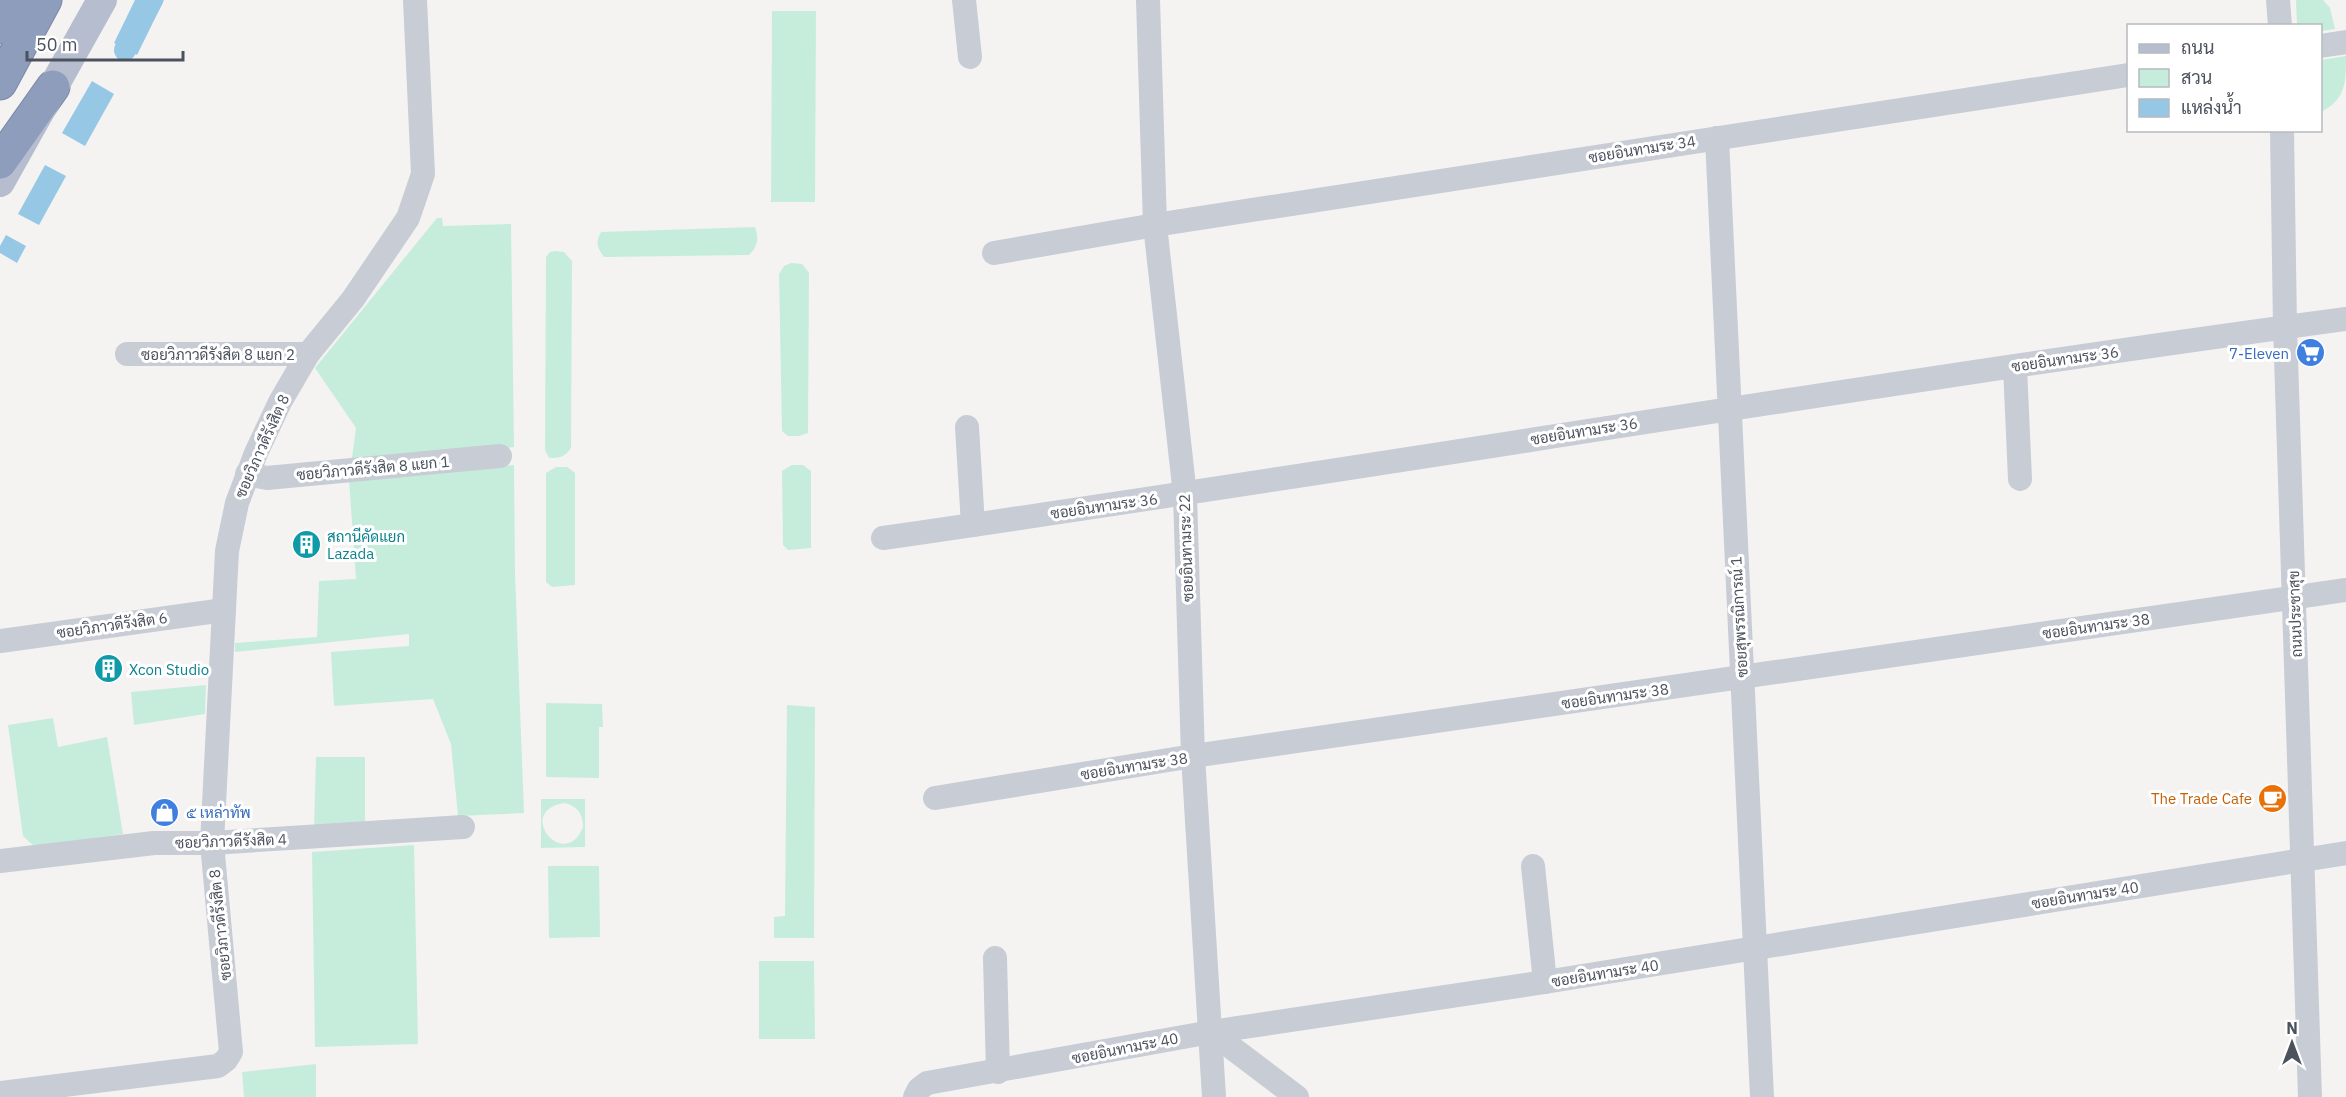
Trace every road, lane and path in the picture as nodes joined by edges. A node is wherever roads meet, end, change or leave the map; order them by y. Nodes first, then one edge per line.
1 (15, 0) edge
2 (45, 0) edge
3 (415, 0) edge
4 (964, 0) edge
5 (1148, 0) edge
6 (2278, 0) edge
7 (97, 6) edge
8 (2280, 24) edge
9 (0, 27) edge
10 (2346, 42) edge
11 (2322, 46) edge
12 (970, 57) dead end
13 (2127, 75) edge
14 (0, 83) edge
15 (53, 87) junction
16 (2282, 132) edge
17 (1717, 138) junction
18 (0, 162) edge
19 (0, 182) edge
20 (1155, 225) junction
21 (994, 253) dead end
22 (2346, 319) edge
23 (2285, 327) junction
24 (127, 354) dead end
25 (308, 354) junction
26 (2015, 367) junction
27 (1730, 408) junction
28 (967, 427) dead end
29 (500, 456) dead end
30 (248, 474) junction
31 (2020, 479) dead end
32 (1185, 495) junction
33 (973, 525) junction
34 (883, 538) dead end
35 (2346, 590) edge
36 (2295, 598) junction
37 (224, 610) junction
38 (0, 641) edge
39 (1742, 677) junction
40 (1193, 756) junction
41 (935, 798) dead end
42 (463, 827) dead end
43 (212, 843) junction
44 (2346, 853) edge
45 (2302, 860) junction
46 (0, 861) edge
47 (1533, 866) dead end
48 (1755, 949) junction
49 (995, 958) dead end
50 (1545, 982) junction
51 (1211, 1032) junction
52 (998, 1072) junction
53 (0, 1093) edge
54 (915, 1097) edge
55 (1214, 1097) edge
56 (1297, 1097) edge
57 (1762, 1097) edge
58 (2310, 1097) edge

1 - 9 highway
2 - 14 highway
3 - 25 street, ซอยวิภาวดีรังสิต 8
4 - 12 street
5 - 20 street, ซอยอินทามระ 22
6 - 8 street
7 - 15 main road
10 - 11 street
13 - 17 street, ซอยอินทามระ 34
15 - 18 highway
15 - 19 main road
16 - 23 street, ถนนประชาสุข
17 - 20 street, ซอยอินทามระ 34
17 - 27 street, ซอยสุพรรณิการณ์ 1
20 - 21 street, ซอยอินทามระ 34
20 - 32 street, ซอยอินทามระ 22
22 - 23 street, ซอยอินทามระ 36
23 - 26 street, ซอยอินทามระ 36
23 - 36 street, ถนนประชาสุข
24 - 25 street, ซอยวิภาวดีรังสิต 8 แยก 2
25 - 30 street, ซอยวิภาวดีรังสิต 8
26 - 27 street, ซอยอินทามระ 36
26 - 31 street
27 - 32 street, ซอยอินทามระ 36
27 - 39 street, ซอยสุพรรณิการณ์ 1
28 - 33 street
29 - 30 street, ซอยวิภาวดีรังสิต 8 แยก 1
30 - 37 street, ซอยวิภาวดีรังสิต 8
32 - 33 street, ซอยอินทามระ 36
32 - 40 street, ซอยอินทามระ 22
33 - 34 street, ซอยอินทามระ 36
35 - 36 street, ซอยอินทามระ 38
36 - 39 street, ซอยอินทามระ 38
36 - 45 street, ถนนประชาสุข
37 - 38 street, ซอยวิภาวดีรังสิต 6
37 - 43 street, ซอยวิภาวดีรังสิต 8
39 - 40 street, ซอยอินทามระ 38
39 - 48 street, ซอยสุพรรณิการณ์ 1
40 - 41 street, ซอยอินทามระ 38
40 - 51 street, ซอยอินทามระ 22
42 - 43 street, ซอยวิภาวดีรังสิต 4
43 - 46 street, ซอยวิภาวดีรังสิต 4
43 - 53 street, ซอยวิภาวดีรังสิต 8
44 - 45 street, ซอยอินทามระ 40
45 - 48 street, ซอยอินทามระ 40
45 - 58 street, ถนนประชาสุข
47 - 50 street
48 - 50 street, ซอยอินทามระ 40
48 - 57 street, ซอยสุพรรณิการณ์ 1
49 - 52 street
50 - 51 street, ซอยอินทามระ 40
51 - 52 street, ซอยอินทามระ 40
51 - 55 street, ซอยอินทามระ 22
51 - 56 street
52 - 54 street, ซอยอินทามระ 40

